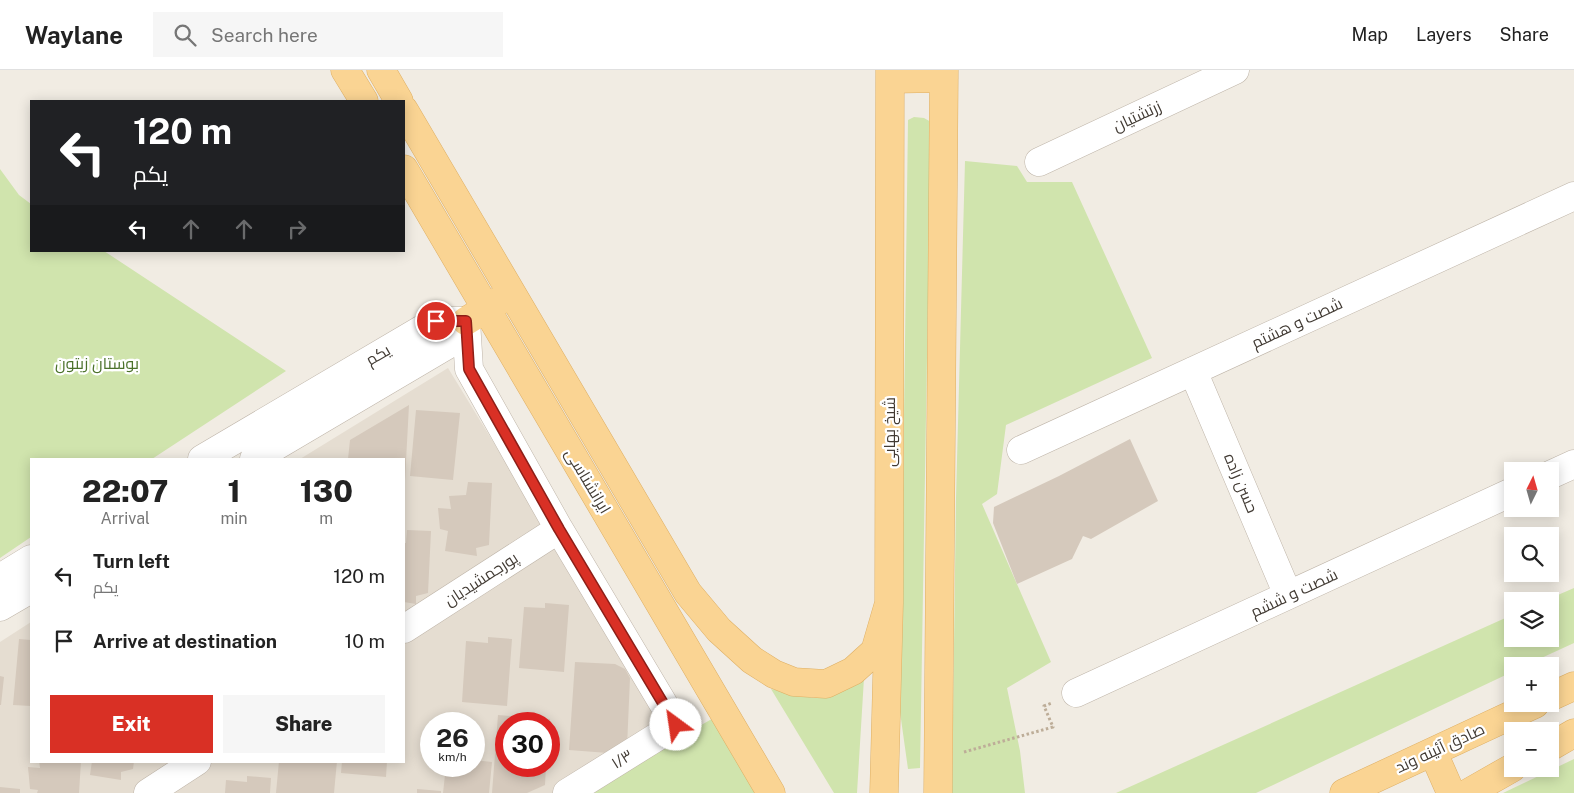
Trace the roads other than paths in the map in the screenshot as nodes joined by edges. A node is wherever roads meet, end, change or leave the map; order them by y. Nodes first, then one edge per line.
1 (345, 70) edge
2 (380, 70) edge
3 (1236, 70) edge
4 (890, 74) edge
5 (944, 74) edge
6 (363, 100) edge
7 (398, 100) edge
8 (405, 112) edge
9 (1038, 162) dead end
10 (405, 171) edge
11 (1574, 196) edge
12 (512, 293) junction
13 (476, 315) junction
14 (1193, 371) junction
15 (1020, 450) dead end
16 (204, 458) edge
17 (256, 458) edge
18 (1574, 464) edge
19 (1559, 471) edge
20 (1504, 496) edge
21 (559, 529) junction
22 (30, 560) edge
23 (0, 578) edge
24 (30, 590) edge
25 (1288, 595) junction
26 (889, 603) junction
27 (0, 607) edge
28 (405, 628) edge
29 (1574, 686) edge
30 (1076, 693) road end
31 (1559, 693) edge
32 (1518, 712) edge
33 (1574, 734) edge
34 (1559, 742) edge
35 (938, 747) junction
36 (1433, 752) junction
37 (194, 763) edge
38 (1504, 773) edge
39 (148, 793) edge
40 (567, 793) edge
41 (771, 793) edge
42 (884, 793) edge
43 (928, 793) edge
44 (938, 793) edge
45 (1344, 793) edge
46 (1451, 793) edge
47 (1468, 793) edge

1 - 6 main road
2 - 7 main road
3 - 9 street, زرتشتیان
4 - 5 main road
4 - 26 main road, شیخ بهایی
5 - 35 main road
8 - 12 main road, ایرانشناسی
10 - 13 main road, ایرانشناسی
11 - 14 street, شصت و هشتم
12 - 13 main road
12 - 26 main road, ایرانشناسی
13 - 16 street, یکم
13 - 17 street, یکم
13 - 21 street
13 - 41 main road, ایرانشناسی
14 - 15 street, شصت و هشتم
14 - 25 street, حسن زاده
18 - 19 street
20 - 25 street, شصت و ششم
21 - 28 street, پورجمشیدیان
21 - 40 street, ۱/۳
22 - 23 street
24 - 27 street
25 - 30 street, شصت و ششم
26 - 42 main road, شیخ بهایی
29 - 31 main road
32 - 36 main road, صادق آئینه وند
33 - 34 main road
35 - 43 main road
35 - 44 main road
36 - 45 main road, صادق آئینه وند
36 - 46 main road
37 - 39 street
38 - 47 main road

